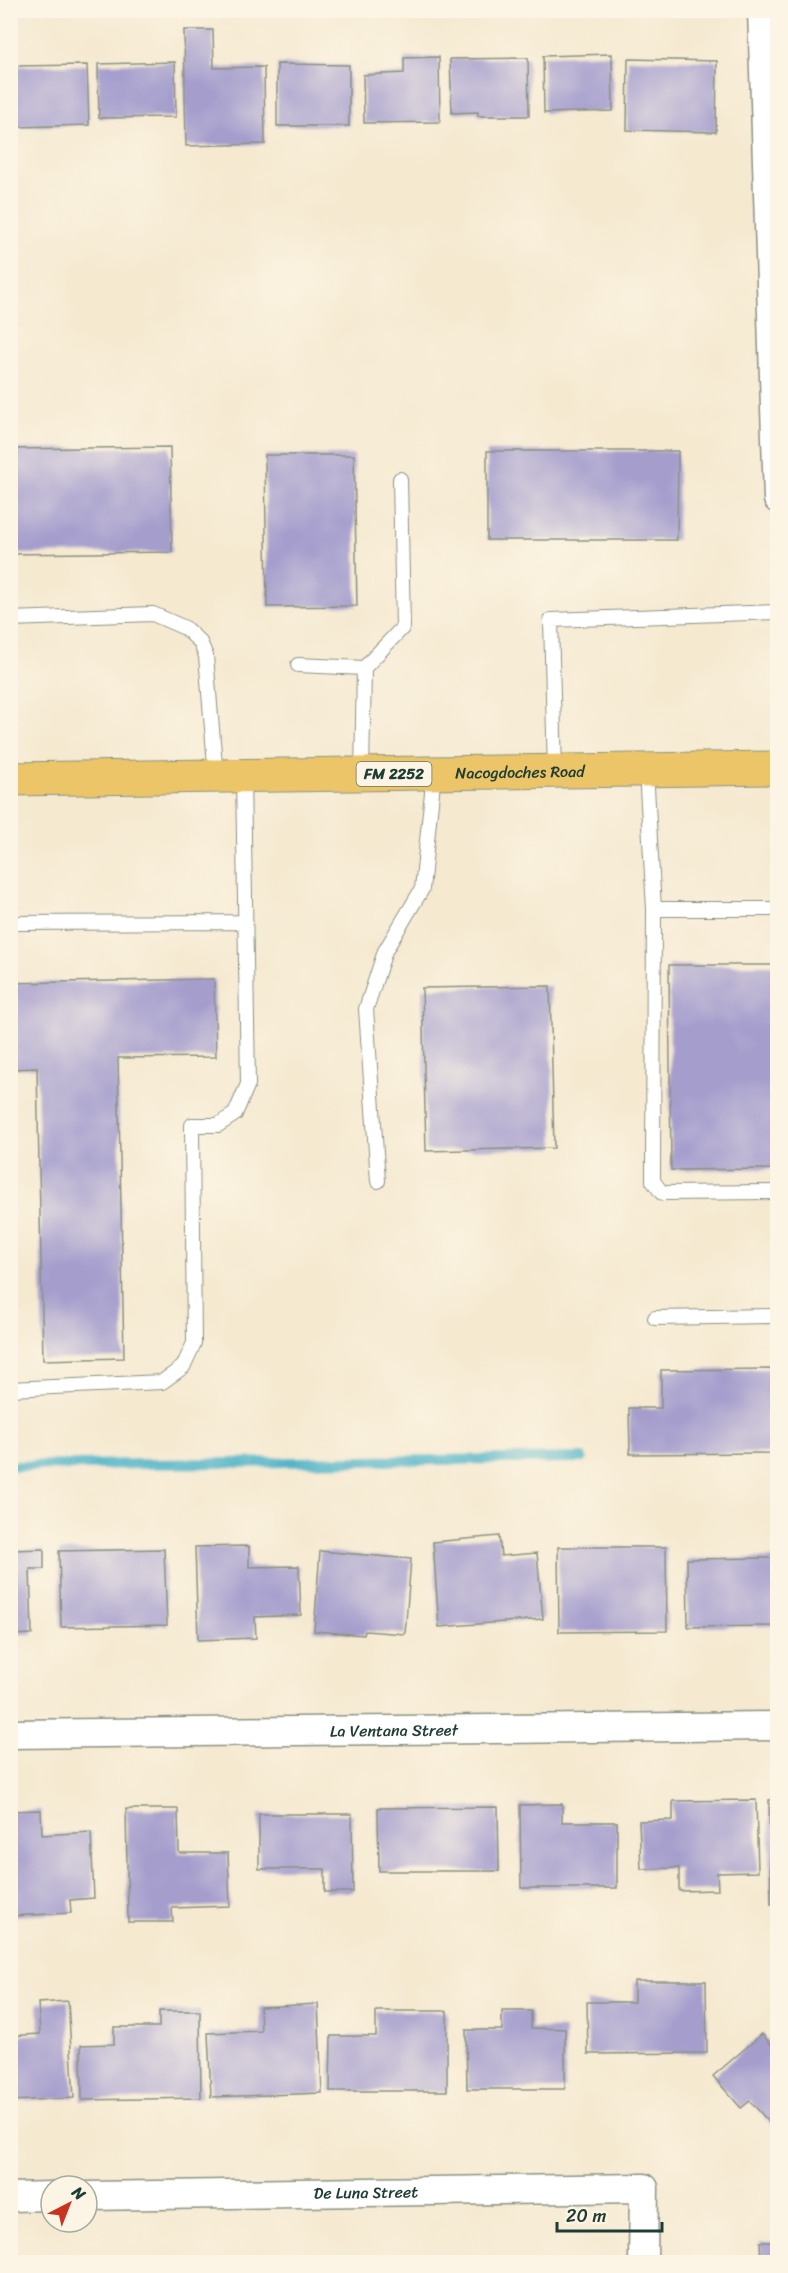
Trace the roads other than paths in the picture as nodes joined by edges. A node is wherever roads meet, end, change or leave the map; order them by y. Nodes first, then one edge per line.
1 (762, 10) edge
2 (400, 479) dead end
3 (777, 499) edge
4 (777, 612) edge
5 (10, 619) edge
6 (298, 665) dead end
7 (364, 668) junction
8 (777, 768) edge
9 (646, 770) junction
10 (555, 771) junction
11 (434, 773) junction
12 (362, 774) junction
13 (230, 776) junction
14 (10, 779) edge
15 (654, 909) junction
16 (777, 909) edge
17 (246, 922) junction
18 (10, 923) edge
19 (378, 1181) dead end
20 (777, 1192) edge
21 (777, 1316) edge
22 (655, 1318) dead end
23 (10, 1389) edge
24 (777, 1726) edge
25 (10, 1734) edge
26 (39, 2196) edge
27 (99, 2196) edge
28 (10, 2197) edge
29 (643, 2262) edge

1 - 3 street
2 - 7 lane
4 - 10 lane
5 - 13 lane
6 - 7 lane
7 - 12 lane
8 - 9 main road, Nacogdoches Road / FM 2252
9 - 10 main road, Nacogdoches Road / FM 2252
9 - 15 lane
10 - 11 main road, Nacogdoches Road / FM 2252
11 - 12 main road, Nacogdoches Road / FM 2252
11 - 19 lane
12 - 13 main road, Nacogdoches Road / FM 2252
13 - 14 main road, Nacogdoches Road / FM 2252
13 - 17 lane
15 - 16 lane
15 - 20 lane
17 - 18 lane
17 - 23 lane
21 - 22 lane
24 - 25 street, La Ventana Street
26 - 28 street
27 - 29 street, De Luna Street

